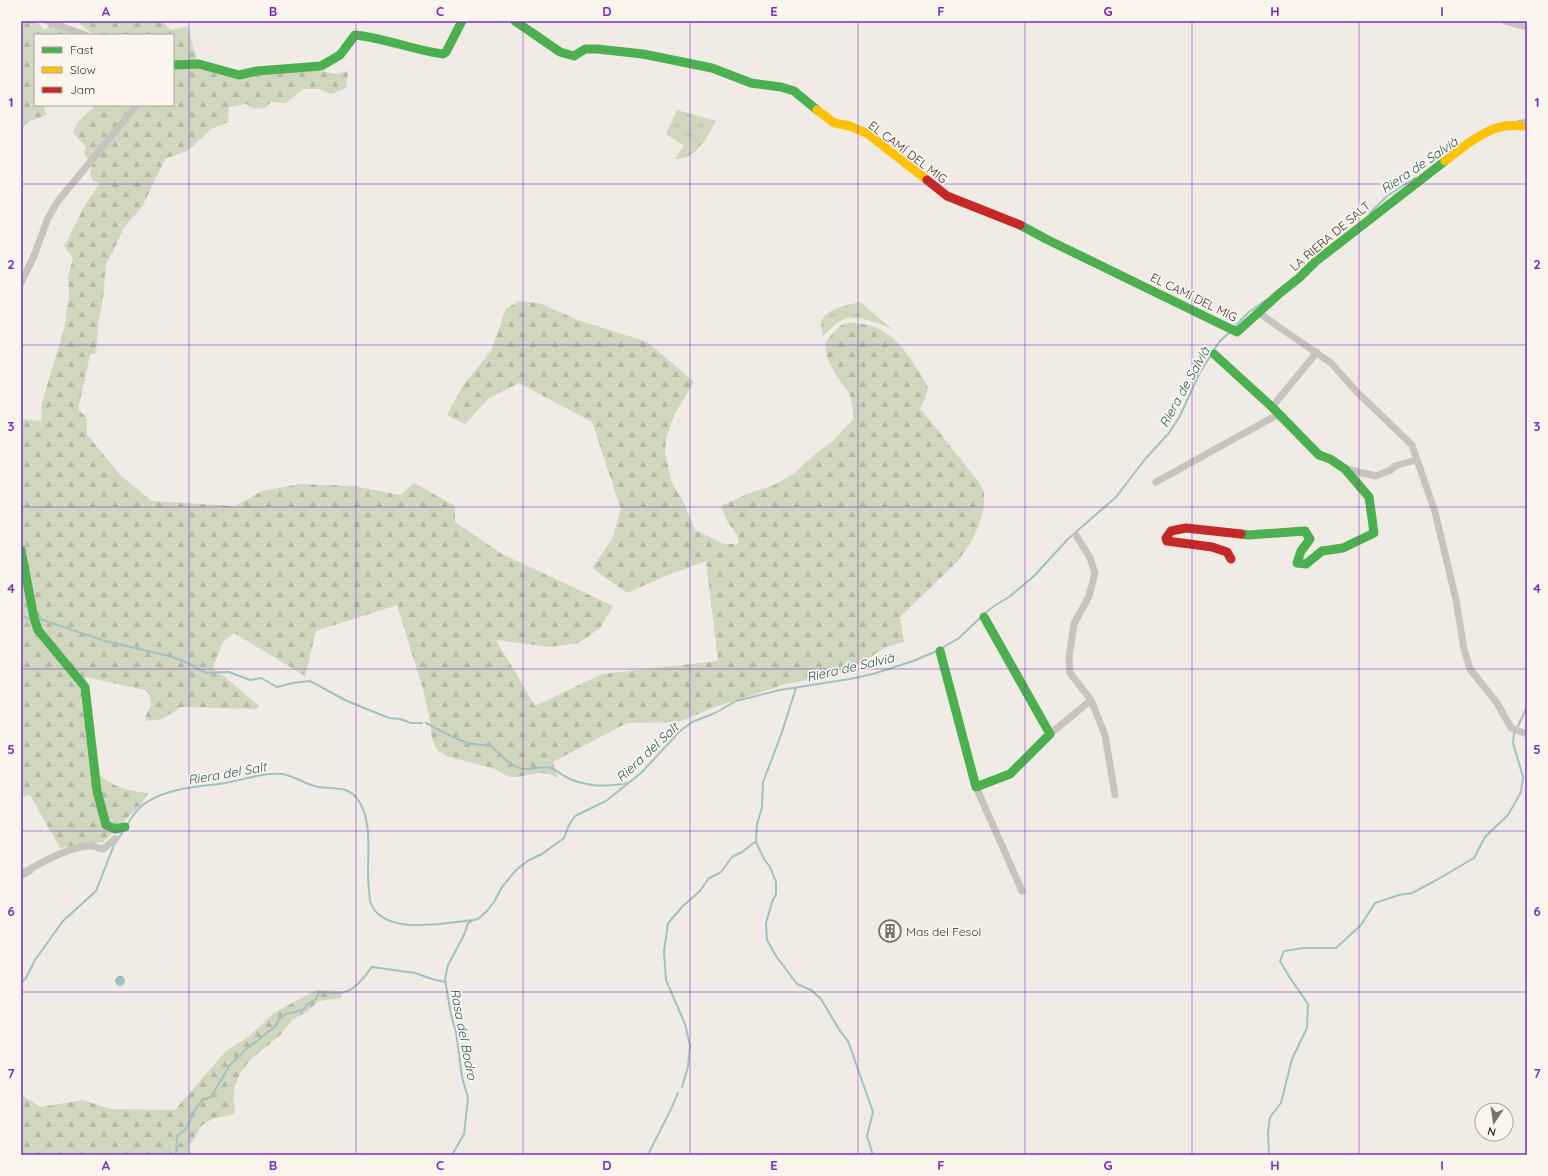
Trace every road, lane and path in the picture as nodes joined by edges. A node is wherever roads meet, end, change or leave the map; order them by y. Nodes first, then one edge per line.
1 (47, 21) edge
2 (462, 21) edge
3 (515, 21) edge
4 (1505, 21) edge
5 (1527, 27) edge
6 (82, 34) edge
7 (174, 65) edge
8 (136, 106) edge
9 (1527, 126) edge
10 (21, 283) edge
11 (1259, 313) junction
12 (1237, 332) joint
13 (1317, 352) junction
14 (1214, 354) dead end
15 (1272, 407) junction
16 (1279, 414) junction
17 (1412, 461) dead end
18 (1345, 469) junction
19 (1156, 482) dead end
20 (1076, 535) dead end
21 (21, 550) edge
22 (1231, 559) dead end
23 (984, 617) dead end
24 (940, 650) dead end
25 (1091, 700) junction
26 (1050, 734) junction
27 (1527, 734) edge
28 (976, 787) junction
29 (1115, 795) dead end
30 (125, 827) dead end
31 (115, 839) dead end
32 (21, 874) edge
33 (1022, 891) dead end

1 - 6 street
2 - 7 street
3 - 12 street, EL CAMÍ DEL MIG
4 - 5 street
8 - 10 street
9 - 11 street, LA RIERA DE SALT
11 - 12 street, LA RIERA DE SALT
11 - 13 street
13 - 15 street
13 - 27 street
14 - 15 street
15 - 16 street
16 - 18 street
16 - 19 street
17 - 18 street
18 - 22 street
20 - 25 street
21 - 30 street
23 - 26 street
24 - 28 street
25 - 26 street
25 - 29 street
26 - 28 street
28 - 33 street
31 - 32 street

